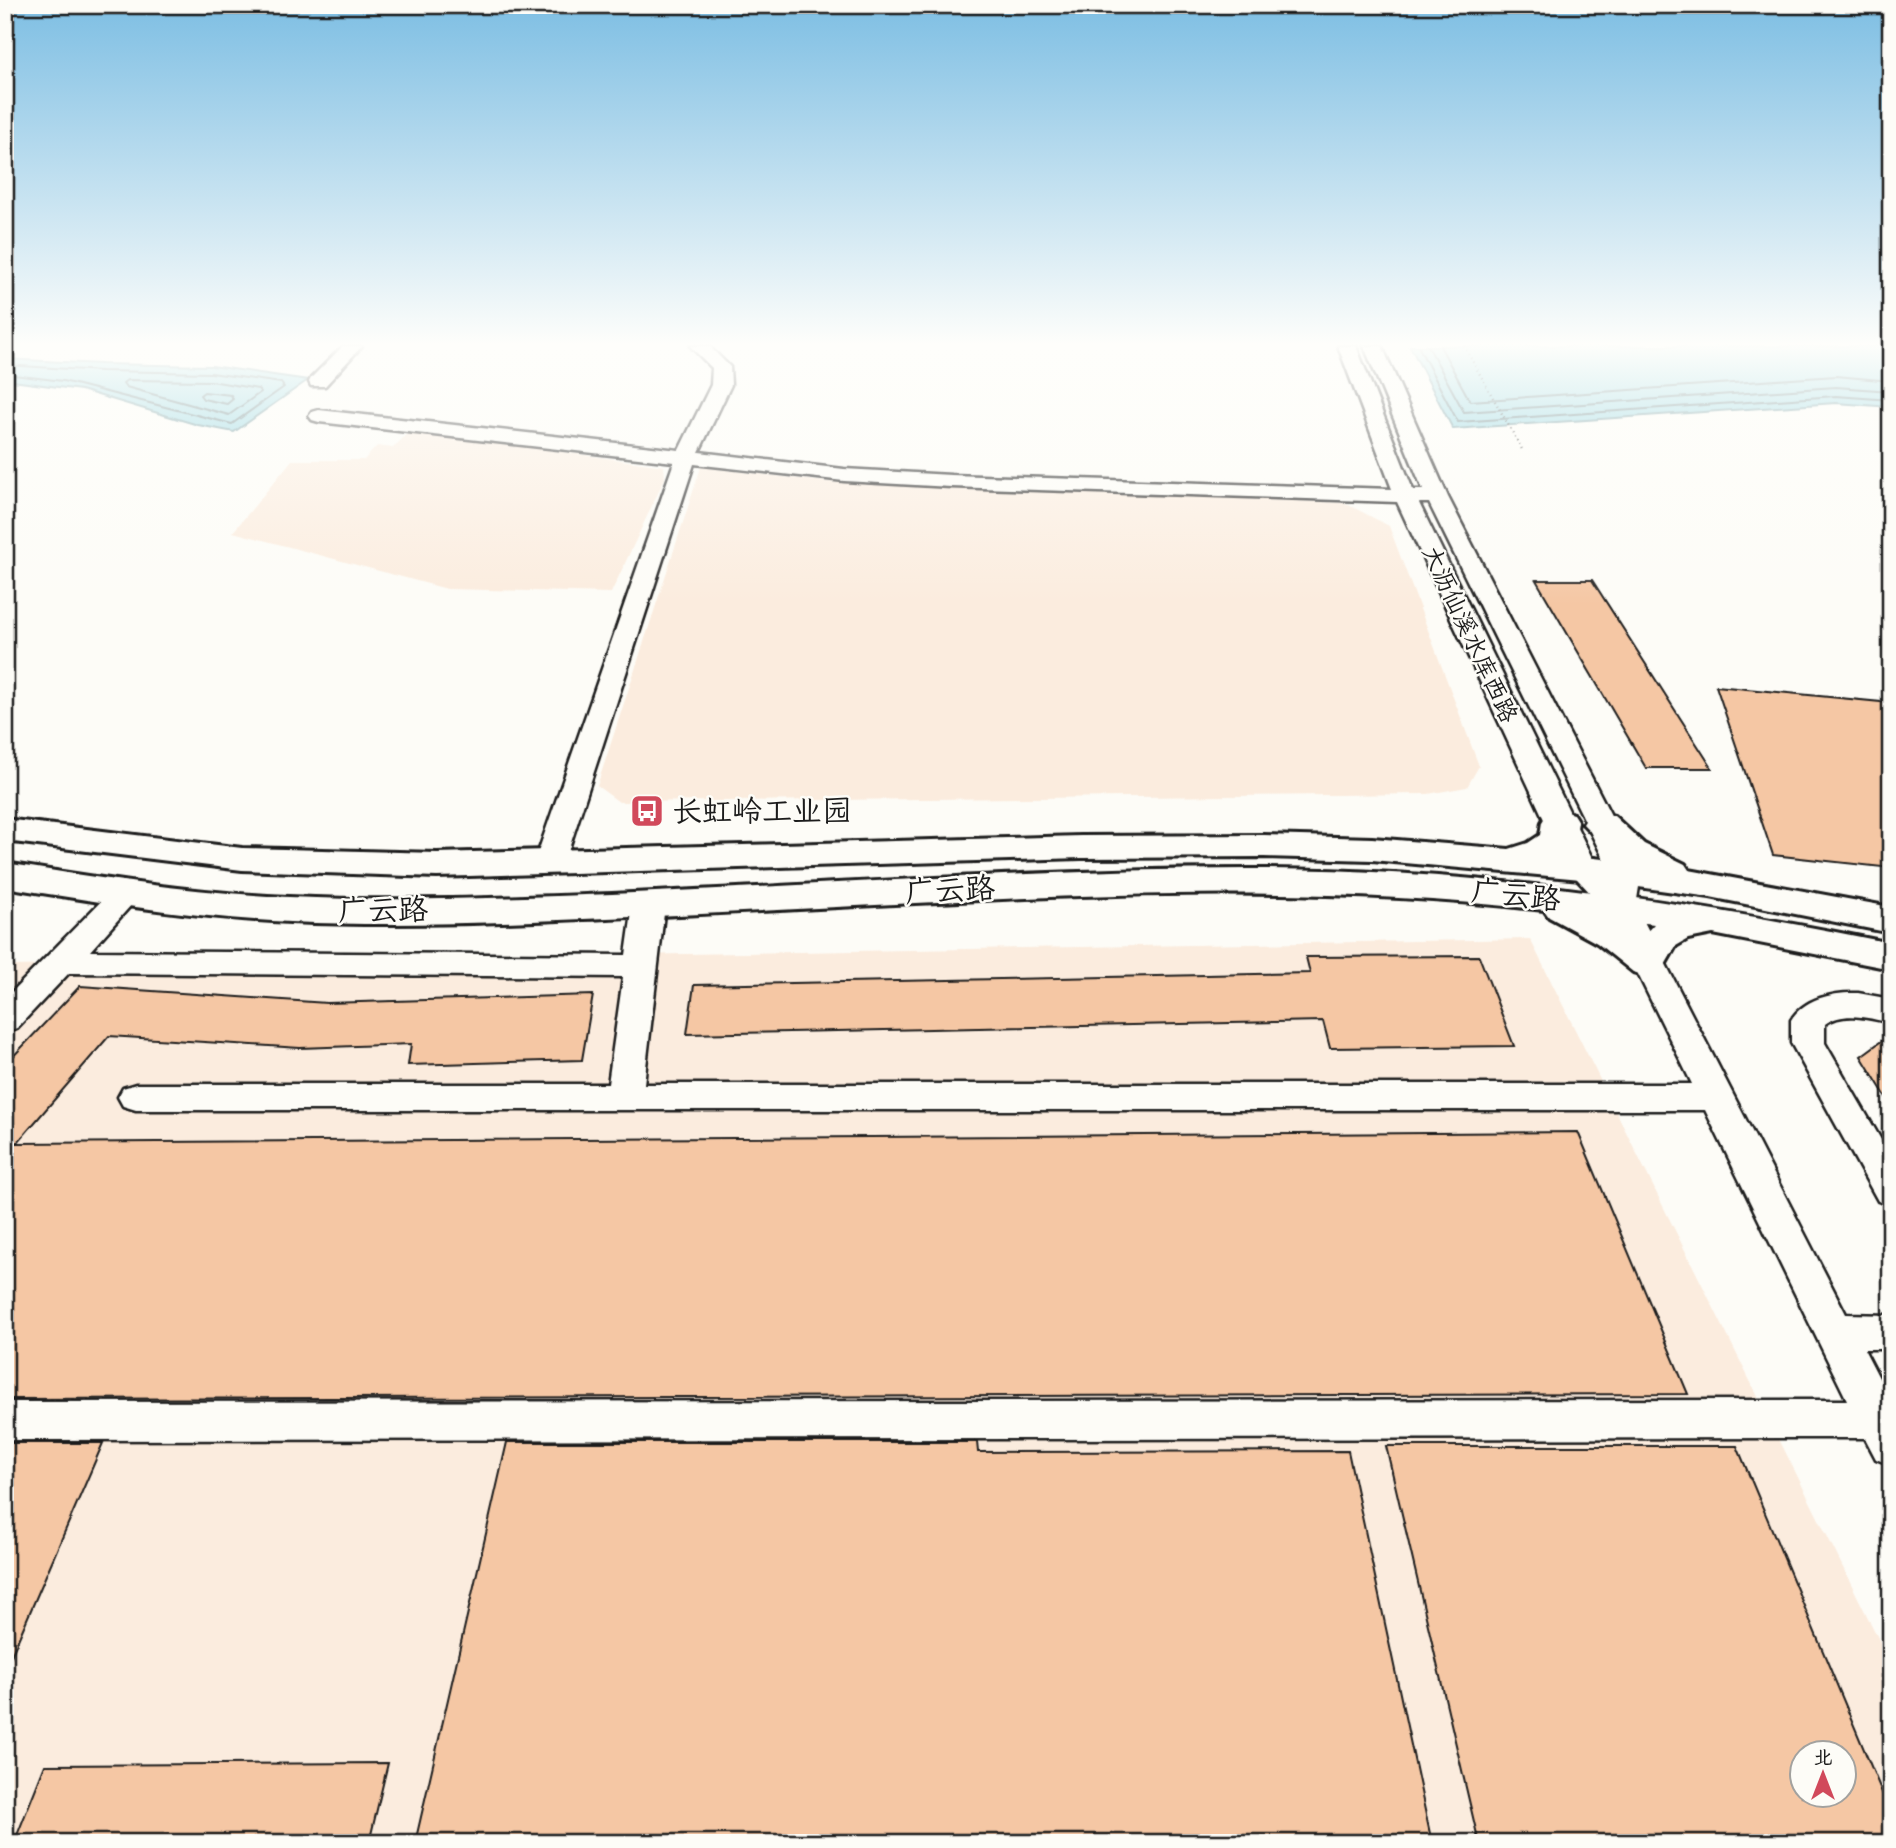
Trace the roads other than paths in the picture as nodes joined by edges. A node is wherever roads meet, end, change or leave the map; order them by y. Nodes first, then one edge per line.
1 (461, 432) edge
2 (698, 432) edge
3 (1380, 432) edge
4 (1410, 432) edge
5 (686, 458) junction
6 (1405, 496) junction
7 (1437, 497) junction
8 (1560, 822) junction
9 (1601, 824) junction
10 (5, 830) edge
11 (1515, 860) junction
12 (550, 861) junction
13 (1581, 867) junction
14 (5, 875) edge
15 (1623, 890) junction
16 (126, 894) junction
17 (1534, 897) junction
18 (1715, 903) junction
19 (649, 905) junction
20 (1891, 920) edge
21 (1891, 956) edge
22 (61, 962) junction
23 (1647, 963) junction
24 (641, 966) junction
25 (1891, 1011) edge
26 (5, 1020) edge
27 (135, 1097) dead end
28 (1715, 1097) junction
29 (624, 1099) junction
30 (1891, 1191) edge
31 (1833, 1331) junction
32 (1891, 1332) edge
33 (5, 1422) edge
34 (1884, 1432) edge

1 - 5 street
2 - 5 street
3 - 6 street, 大沥仙溪水库西路
4 - 7 street
5 - 6 street
5 - 12 street
6 - 7 street
6 - 8 street, 大沥仙溪水库西路
7 - 9 street
8 - 11 main road
8 - 13 street, 大沥仙溪水库西路
9 - 15 street
9 - 18 main road
10 - 12 main road, 广云路
11 - 12 main road, 广云路
11 - 13 main road, 广云路
13 - 15 main road, 广云路
14 - 16 main road, 广云路
15 - 17 main road, 广云路
15 - 18 main road, 广云路
15 - 23 street
16 - 19 main road, 广云路
16 - 22 street
17 - 19 main road, 广云路
17 - 23 main road
18 - 20 main road, 广云路
18 - 21 main road, 广云路
18 - 23 main road
19 - 24 street
22 - 24 street
22 - 26 street
23 - 28 street
24 - 29 street
25 - 30 street
27 - 29 street
28 - 29 street
28 - 31 street
31 - 32 street
31 - 34 street
33 - 34 street

